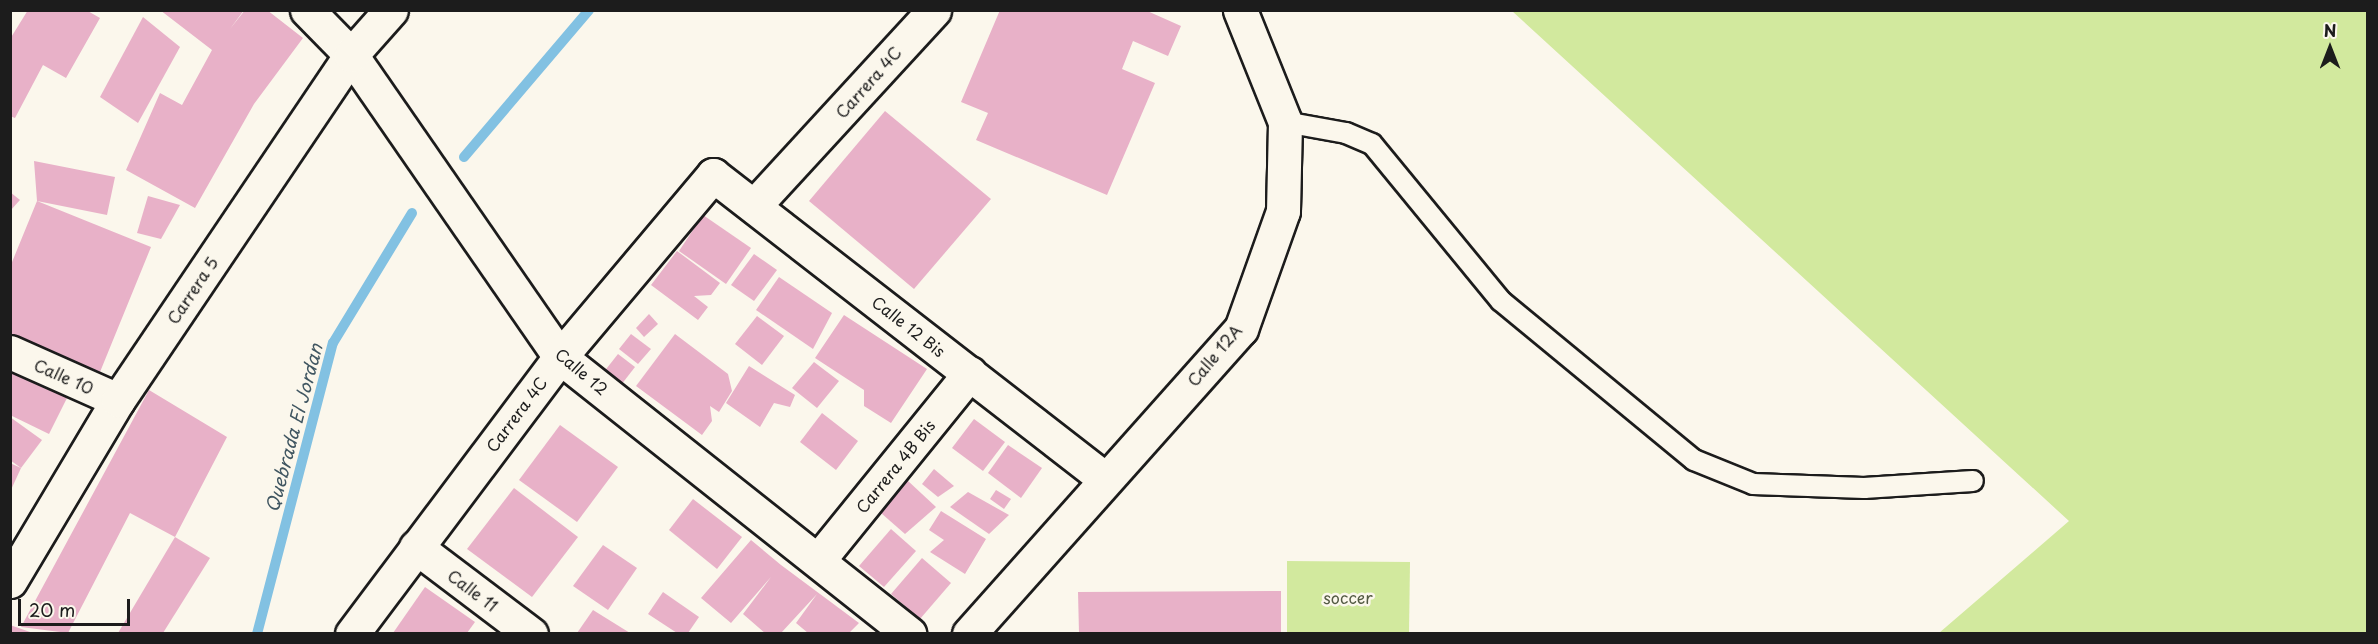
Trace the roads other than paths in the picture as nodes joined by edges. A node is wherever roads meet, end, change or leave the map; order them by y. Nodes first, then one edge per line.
1 (307, 10) edge
2 (391, 10) edge
3 (934, 10) edge
4 (1240, 10) edge
5 (351, 55) junction
6 (1285, 122) junction
7 (713, 175) joint
8 (754, 207) junction
9 (10, 352) edge
10 (560, 357) junction
11 (970, 373) junction
12 (118, 400) junction
13 (1103, 478) junction
14 (1973, 481) dead end
15 (416, 547) junction
16 (820, 558) junction
17 (10, 581) edge
18 (901, 630) edge
19 (352, 633) edge
20 (531, 633) edge
21 (969, 633) edge

1 - 5 street, Calle 12
2 - 5 street, Carrera 5
3 - 8 street, Carrera 4C
4 - 6 street, Calle 12A
5 - 10 street, Calle 12
5 - 12 street, Carrera 5
6 - 13 street, Calle 12A
6 - 14 lane
7 - 8 street, Calle 12 Bis
7 - 10 street, Carrera 4C
8 - 11 street, Calle 12 Bis
9 - 12 street, Calle 10
10 - 15 street, Carrera 4C
10 - 16 street, Calle 12
11 - 13 street, Calle 12 Bis
11 - 16 street, Carrera 4B Bis
12 - 17 street, Carrera 5
13 - 21 street, Calle 12A
15 - 19 street, Carrera 4C
15 - 20 street, Calle 11
16 - 18 street, Calle 12

